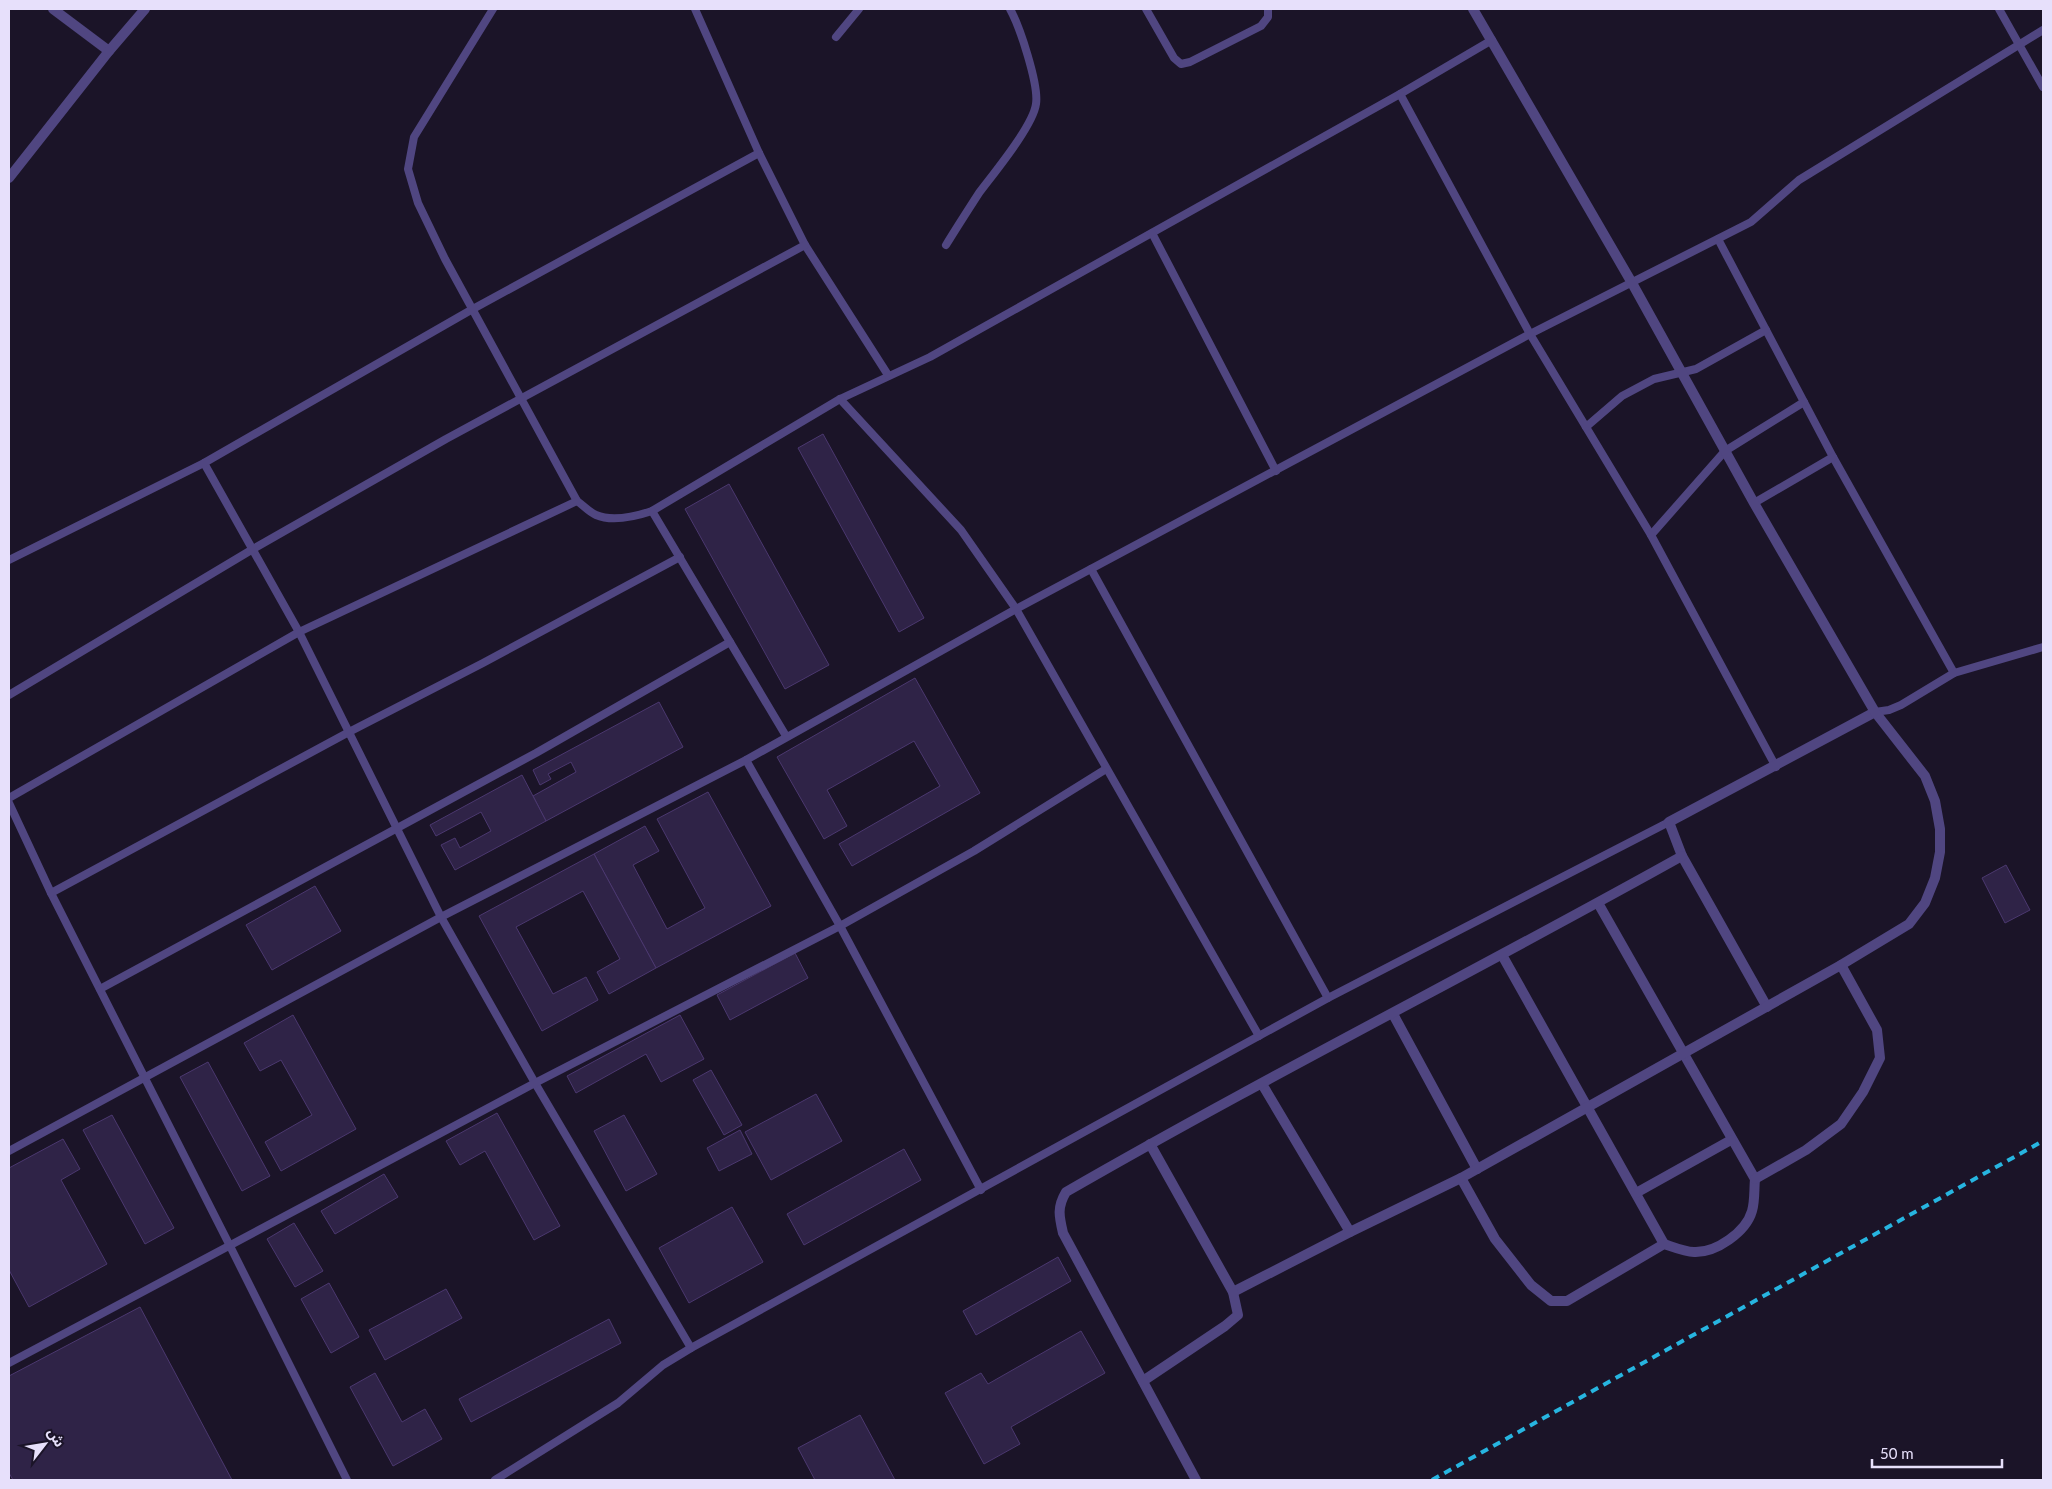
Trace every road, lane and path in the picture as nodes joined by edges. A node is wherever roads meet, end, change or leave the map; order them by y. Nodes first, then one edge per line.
1 (53, 9) edge
2 (145, 9) edge
3 (493, 9) edge
4 (695, 9) edge
5 (859, 9) edge
6 (1010, 9) edge
7 (1146, 9) edge
8 (1268, 9) edge
9 (1473, 9) edge
10 (2000, 9) edge
11 (2043, 30) edge
12 (836, 37) dead end
13 (1492, 40) junction
14 (2020, 44) junction
15 (109, 51) junction
16 (2043, 87) edge
17 (1400, 94) junction
18 (759, 153) junction
19 (9, 178) edge
20 (1152, 233) junction
21 (1718, 239) junction
22 (946, 244) dead end
23 (805, 245) junction
24 (1632, 283) junction
25 (471, 310) junction
26 (1766, 330) junction
27 (1530, 334) junction
28 (1681, 374) junction
29 (888, 376) junction
30 (840, 399) junction
31 (521, 400) junction
32 (1804, 402) junction
33 (1586, 427) junction
34 (1725, 451) junction
35 (1833, 458) junction
36 (204, 463) junction
37 (1276, 471) junction
38 (577, 500) junction
39 (1754, 503) junction
40 (652, 512) junction
41 (1651, 535) junction
42 (254, 549) junction
43 (680, 558) junction
44 (9, 560) edge
45 (1091, 569) junction
46 (1016, 609) junction
47 (299, 632) junction
48 (730, 642) junction
49 (2043, 647) edge
50 (1954, 673) junction
51 (9, 695) edge
52 (1875, 712) junction
53 (349, 732) junction
54 (786, 736) junction
55 (746, 760) junction
56 (1776, 766) junction
57 (1106, 769) junction
58 (9, 798) edge
59 (9, 803) edge
60 (1669, 822) junction
61 (396, 828) junction
62 (1682, 856) junction
63 (51, 893) junction
64 (1598, 903) junction
65 (441, 917) junction
66 (840, 926) junction
67 (1502, 955) junction
68 (1841, 965) junction
69 (100, 990) junction
70 (1328, 998) junction
71 (1767, 1007) junction
72 (1393, 1014) junction
73 (1258, 1036) junction
74 (1683, 1054) junction
75 (144, 1078) junction
76 (535, 1083) junction
77 (1262, 1084) junction
78 (1588, 1107) junction
79 (1731, 1140) junction
80 (1150, 1144) junction
81 (9, 1151) edge
82 (1477, 1169) junction
83 (1461, 1178) junction
84 (1755, 1179) junction
85 (981, 1190) junction
86 (1636, 1193) junction
87 (1350, 1232) junction
88 (1664, 1244) junction
89 (230, 1246) junction
90 (1233, 1292) junction
91 (691, 1348) junction
92 (9, 1363) edge
93 (1143, 1381) junction
94 (347, 1480) edge
95 (495, 1480) edge
96 (1196, 1480) edge

1 - 15 street
2 - 15 street
3 - 25 lane
4 - 18 lane
5 - 12 lane
6 - 22 lane
7 - 8 lane
9 - 13 street
10 - 14 lane
11 - 14 lane
13 - 17 lane
13 - 24 street
14 - 16 lane
14 - 21 lane
15 - 19 street
17 - 20 lane
17 - 27 lane
18 - 23 lane
18 - 25 lane
20 - 29 lane
20 - 37 lane
21 - 24 lane
21 - 26 lane
23 - 29 lane
23 - 31 lane
24 - 27 lane
24 - 28 street
25 - 31 lane
25 - 36 lane
26 - 28 lane
26 - 32 lane
27 - 33 lane
27 - 37 lane
28 - 33 lane
28 - 34 street
29 - 30 lane
30 - 40 lane
30 - 46 lane
31 - 38 lane
31 - 42 lane
32 - 34 lane
32 - 35 lane
33 - 41 lane
34 - 39 street
34 - 41 lane
35 - 39 lane
35 - 50 lane
36 - 42 lane
36 - 44 lane
37 - 45 lane
38 - 40 lane
38 - 47 lane
39 - 52 street
40 - 43 lane
41 - 56 lane
42 - 47 lane
42 - 51 lane
43 - 48 lane
43 - 53 lane
45 - 46 lane
45 - 70 lane
46 - 54 lane
46 - 57 lane
47 - 53 lane
47 - 58 lane
48 - 54 lane
48 - 61 lane
49 - 50 lane
50 - 52 lane
52 - 56 street
52 - 68 street
53 - 61 lane
53 - 63 lane
54 - 55 lane
55 - 65 lane
55 - 66 lane
56 - 60 street
57 - 66 lane
57 - 73 lane
59 - 63 lane
60 - 62 street
60 - 70 lane
61 - 65 lane
61 - 69 lane
62 - 64 street
62 - 71 street
63 - 69 lane
64 - 67 street
64 - 74 street
65 - 75 lane
65 - 76 lane
66 - 76 lane
66 - 85 lane
67 - 72 street
67 - 78 street
68 - 71 street
68 - 84 street
69 - 75 lane
70 - 73 lane
71 - 74 street
72 - 77 street
72 - 82 street
73 - 85 lane
74 - 78 street
74 - 79 street
75 - 81 lane
75 - 89 lane
76 - 89 lane
76 - 91 lane
77 - 80 street
77 - 87 street
78 - 82 street
78 - 86 street
79 - 84 street
79 - 86 street
80 - 90 street
80 - 93 street
82 - 83 street
83 - 87 street
83 - 88 street
84 - 88 street
85 - 91 lane
86 - 88 street
87 - 90 street
89 - 92 lane
89 - 94 lane
90 - 93 street
91 - 95 lane
93 - 96 street

